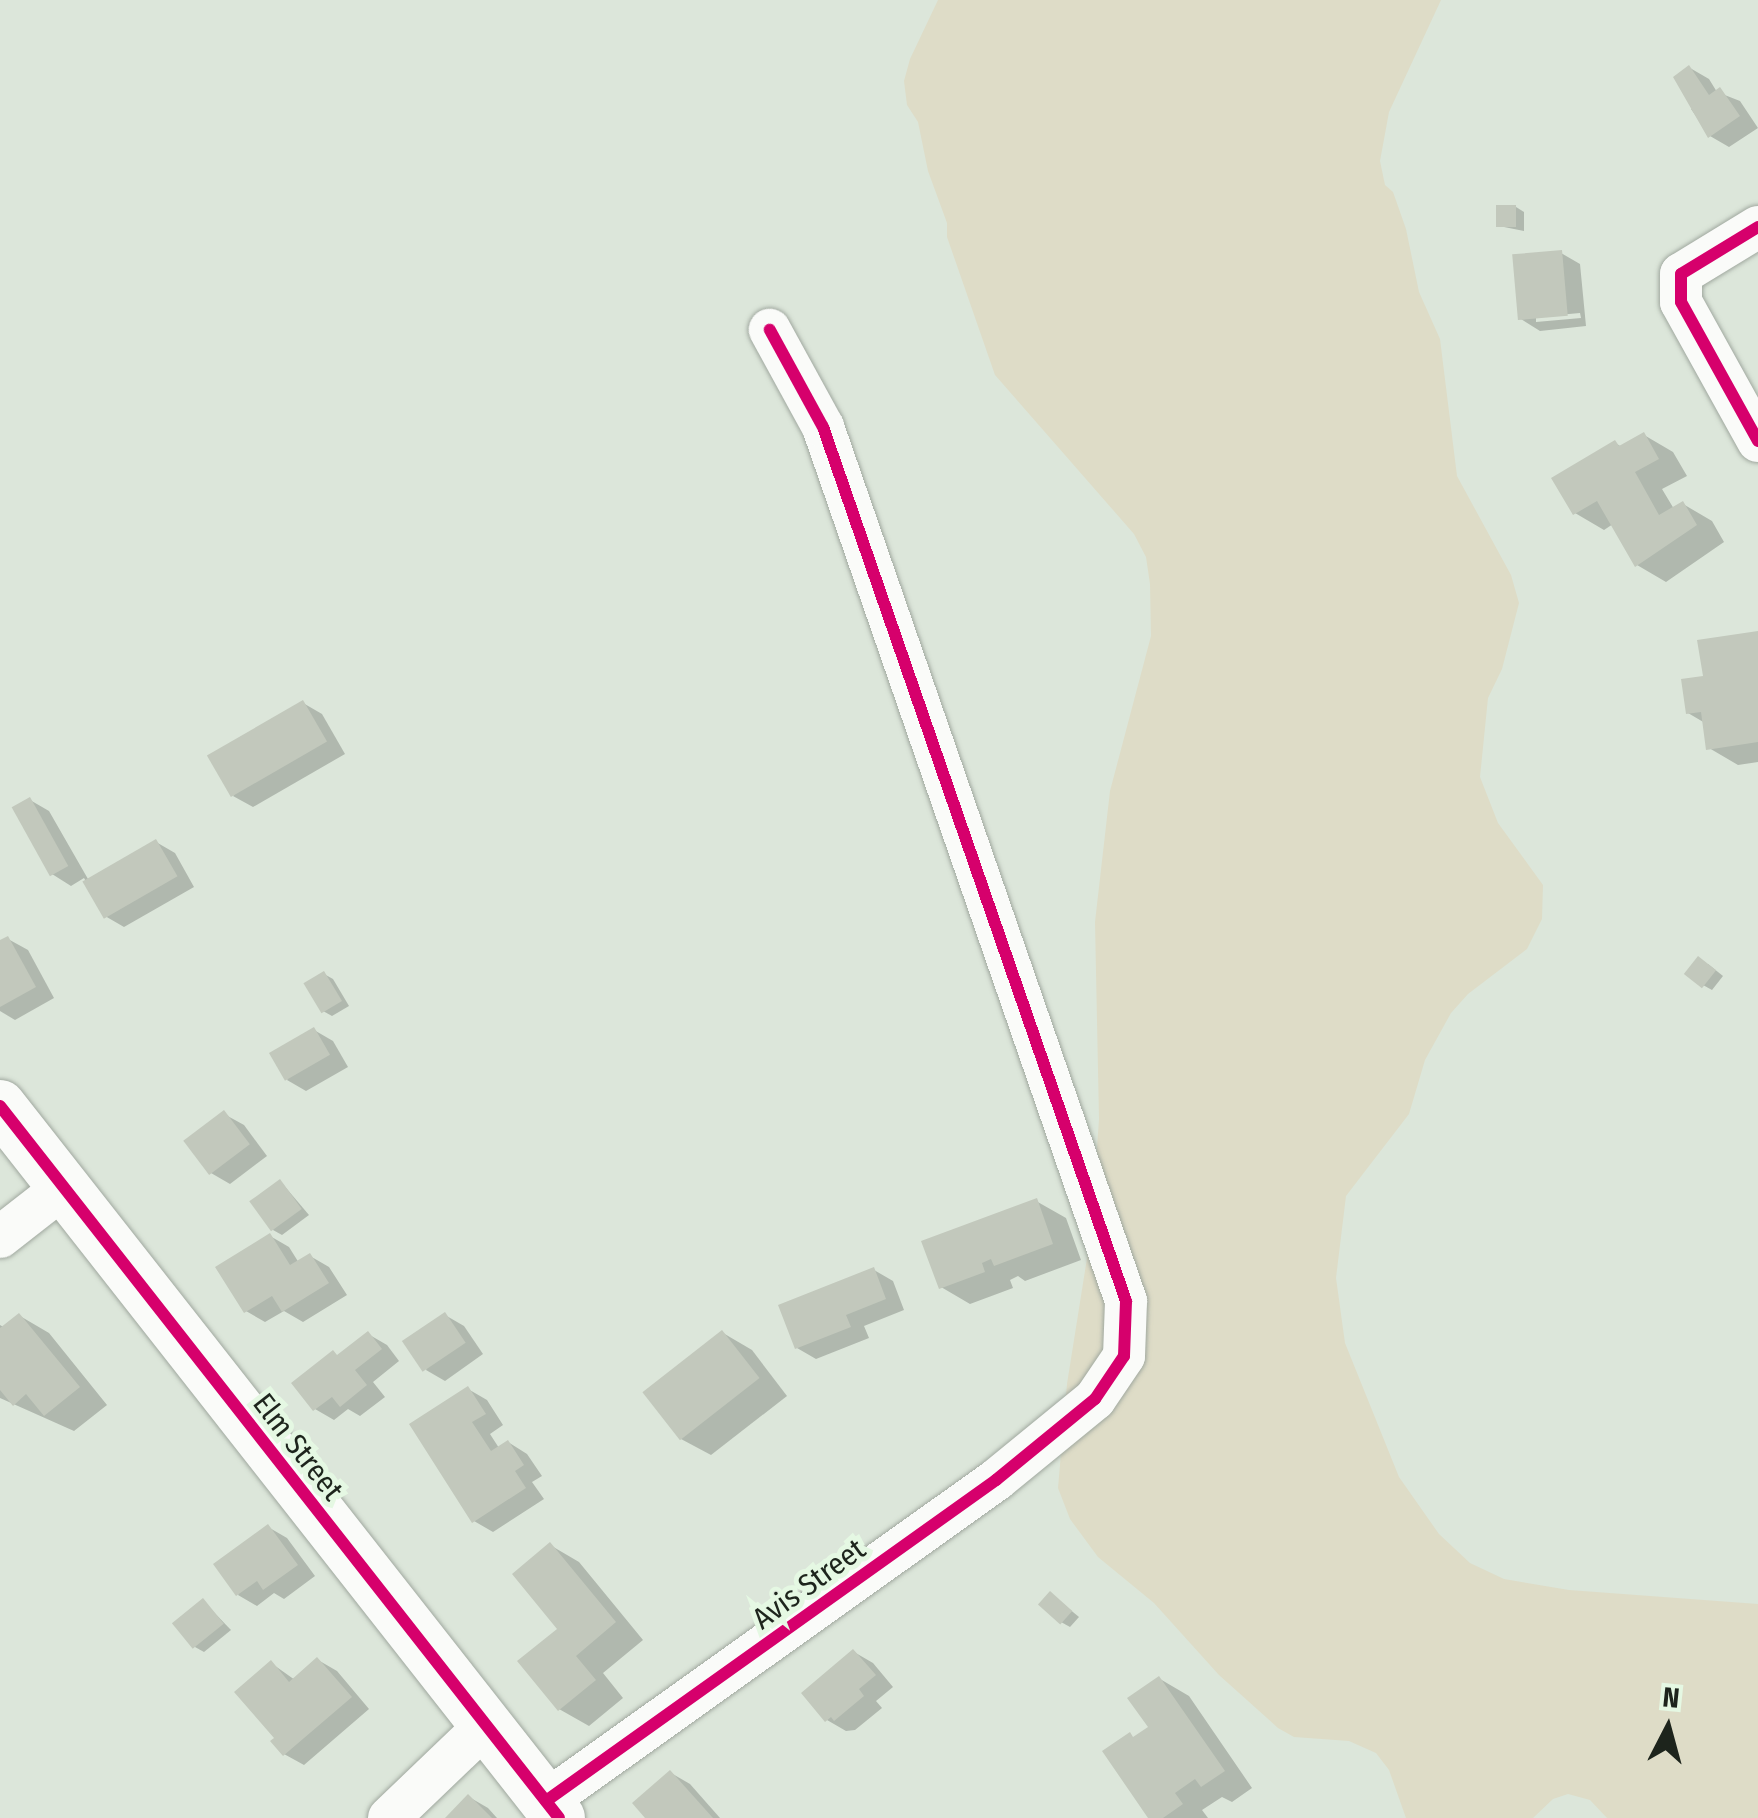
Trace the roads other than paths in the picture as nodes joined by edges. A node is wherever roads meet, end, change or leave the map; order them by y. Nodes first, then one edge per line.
1 (1758, 227) edge
2 (770, 330) dead end
3 (1758, 441) edge
4 (0, 1106) edge
5 (64, 1187) junction
6 (0, 1237) edge
7 (486, 1726) junction
8 (552, 1810) edge
9 (388, 1818) edge

1 - 3 street
2 - 8 street, Avis Street
4 - 5 street, Elm Street
5 - 6 street
5 - 7 street, Elm Street
7 - 8 street, Elm Street
7 - 9 street

